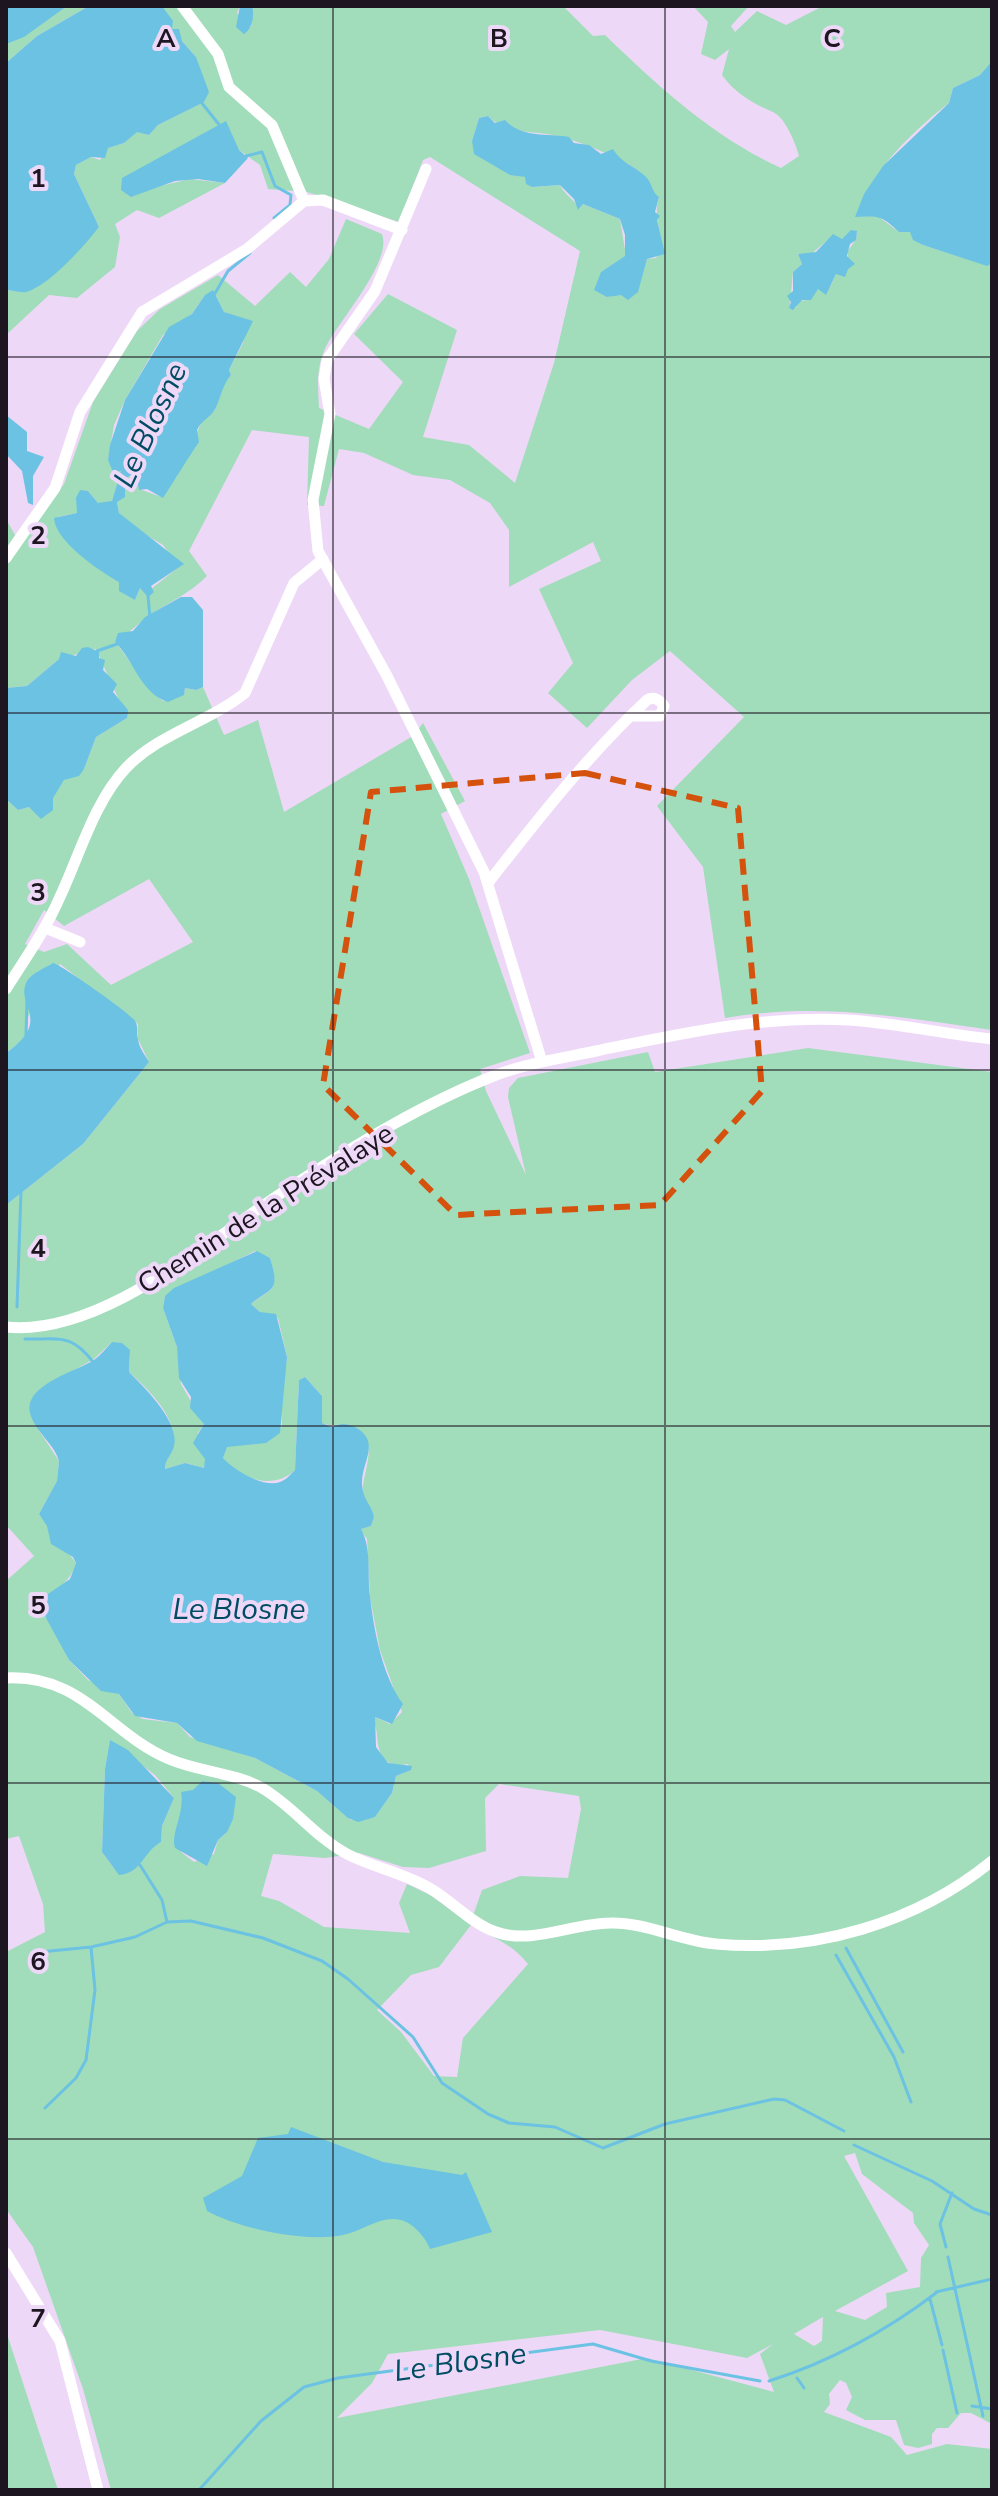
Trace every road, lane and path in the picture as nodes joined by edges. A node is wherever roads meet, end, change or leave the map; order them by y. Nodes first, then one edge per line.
1 (182, 6) edge
2 (426, 169) dead end
3 (304, 201) junction
4 (402, 230) junction
5 (6, 558) edge
6 (323, 559) junction
7 (630, 716) dead end
8 (488, 883) junction
9 (45, 928) junction
10 (80, 942) dead end
11 (6, 989) edge
12 (992, 1039) edge
13 (542, 1062) junction
14 (6, 1327) edge
15 (6, 1678) edge
16 (992, 1861) edge
17 (6, 2253) edge
18 (98, 2490) edge

1 - 3 street
2 - 4 street
3 - 4 street
3 - 5 street
4 - 6 street
6 - 8 street
6 - 9 street
7 - 8 street
8 - 13 street
9 - 10 street
9 - 11 street
12 - 13 street, Chemin de la Prévalaye
13 - 14 street, Chemin de la Prévalaye
15 - 16 street
17 - 18 street

